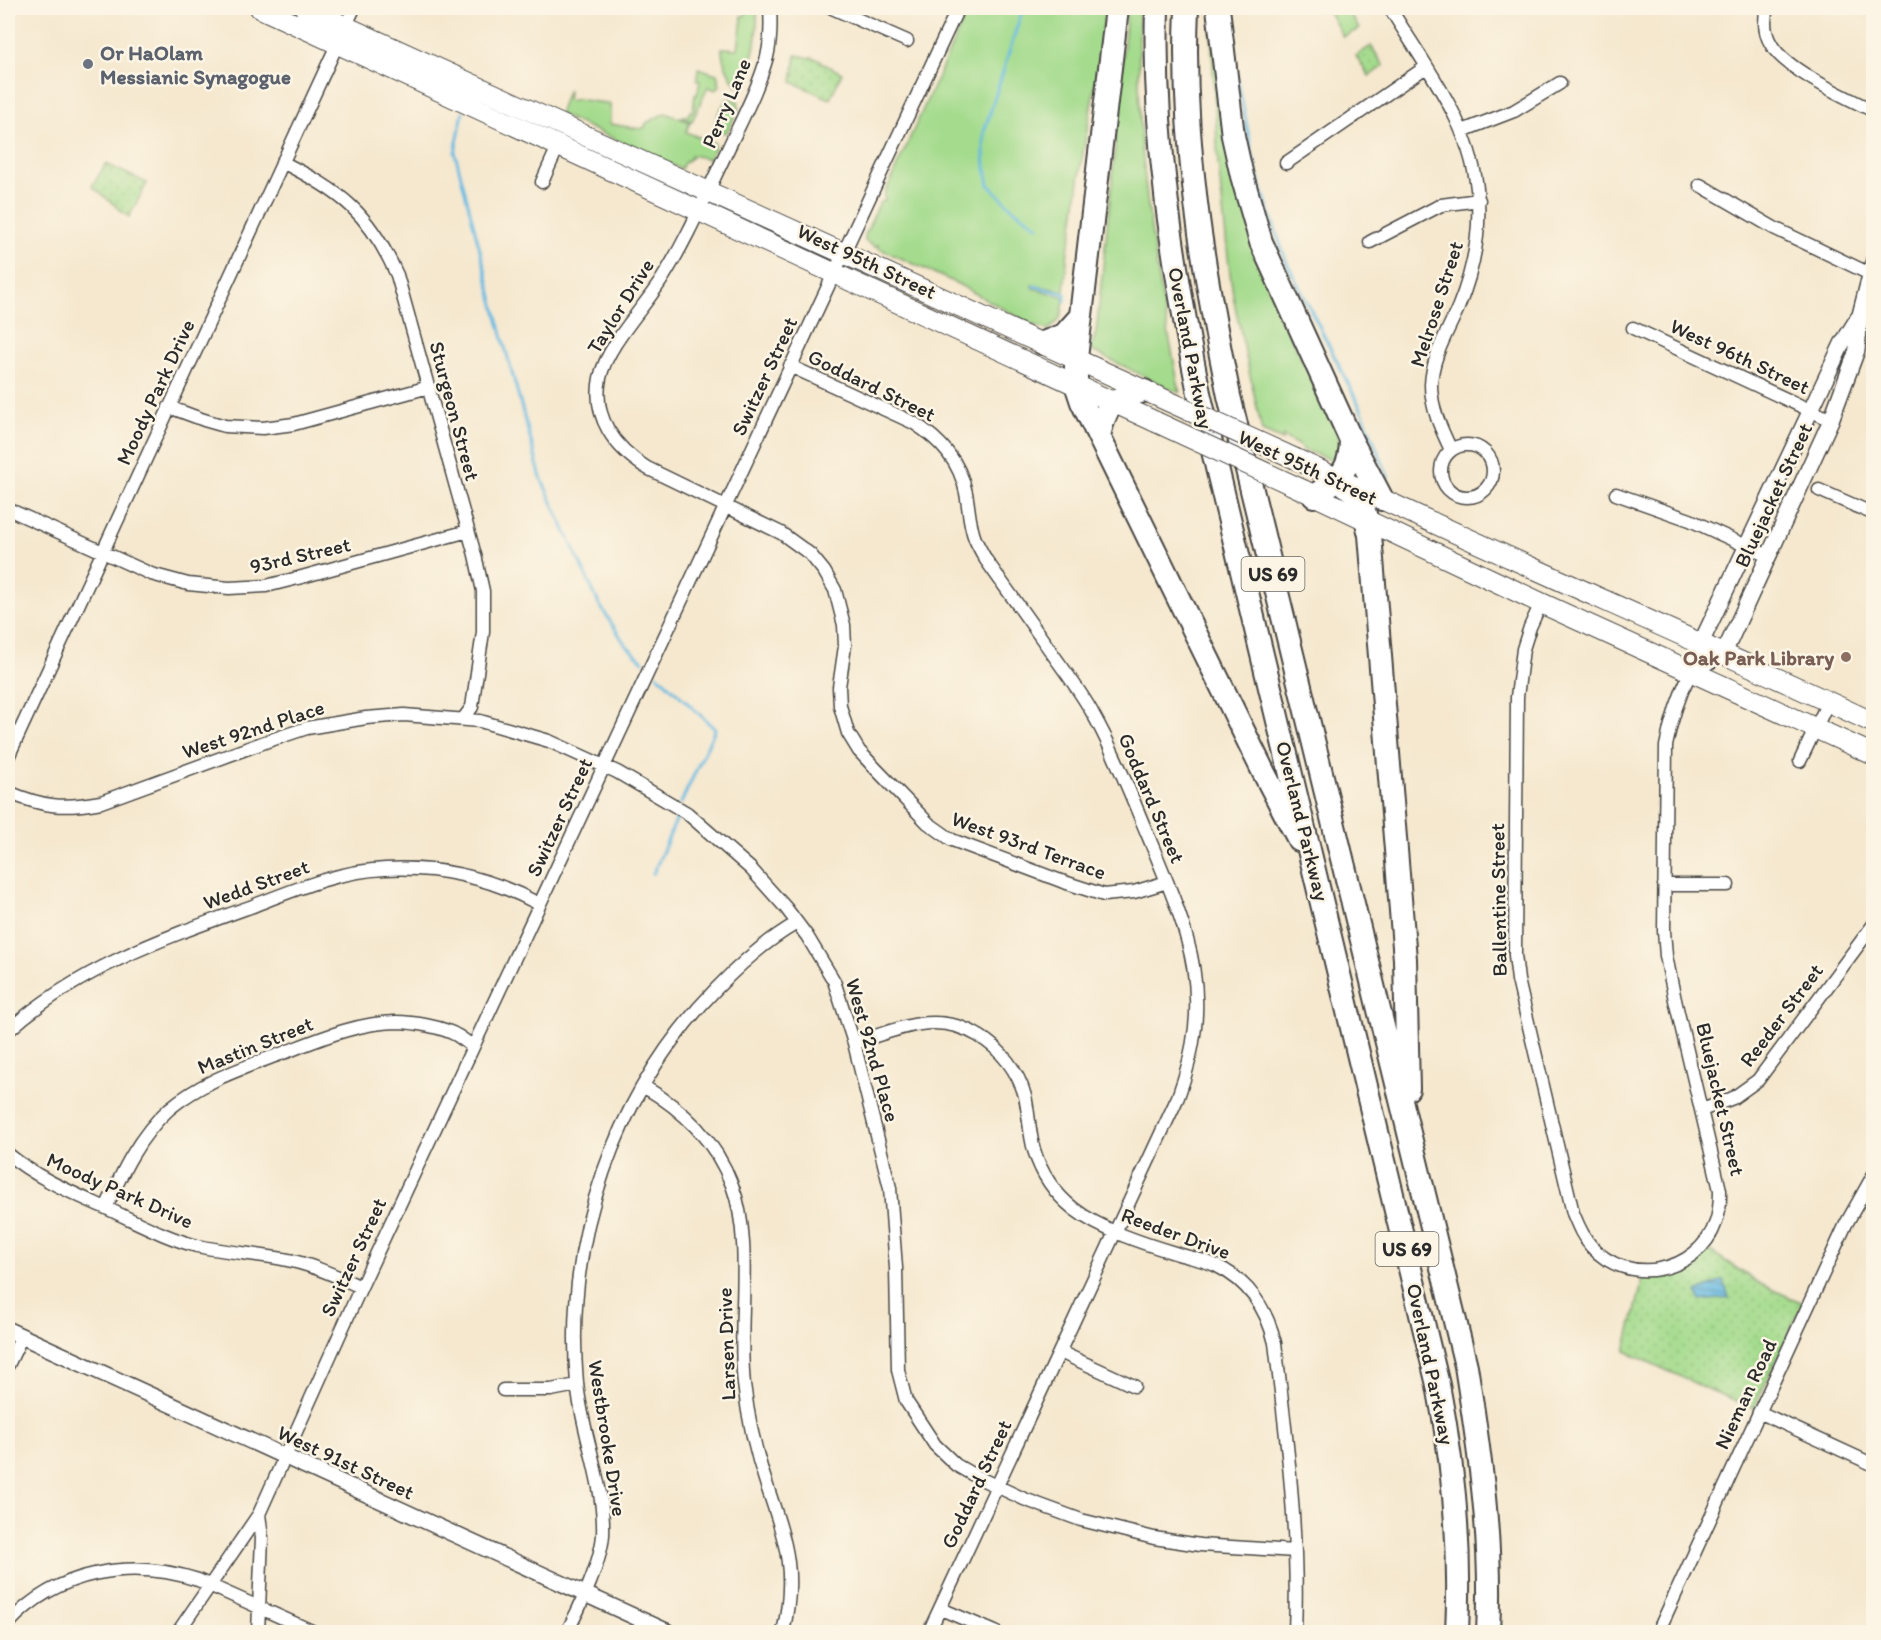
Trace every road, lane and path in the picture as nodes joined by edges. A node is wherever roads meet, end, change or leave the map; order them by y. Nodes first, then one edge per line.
1 (260, 8) edge
2 (305, 8) edge
3 (354, 8) edge
4 (770, 8) edge
5 (832, 8) edge
6 (958, 8) edge
7 (1117, 8) edge
8 (1157, 8) edge
9 (1187, 8) edge
10 (1218, 8) edge
11 (1390, 8) edge
12 (1767, 8) edge
13 (341, 35) junction
14 (907, 41) dead end
15 (1426, 67) junction
16 (1560, 83) dead end
17 (1874, 111) edge
18 (1462, 131) junction
19 (562, 137) junction
20 (282, 162) junction
21 (1286, 163) dead end
22 (542, 182) dead end
23 (1700, 185) dead end
24 (1479, 200) junction
25 (703, 201) junction
26 (1370, 242) dead end
27 (844, 253) junction
28 (1872, 267) edge
29 (835, 273) junction
30 (1860, 315) junction
31 (1081, 316) junction
32 (1633, 328) dead end
33 (1043, 343) junction
34 (1076, 358) junction
35 (790, 366) junction
36 (1076, 384) junction
37 (429, 387) junction
38 (1146, 391) junction
39 (1113, 402) junction
40 (169, 407) junction
41 (1811, 411) junction
42 (1831, 420) junction
43 (1099, 435) junction
44 (1351, 440) junction
45 (1451, 450) junction
46 (1338, 479) junction
47 (1819, 490) dead end
48 (1309, 493) junction
49 (1616, 494) dead end
50 (1382, 499) junction
51 (725, 507) junction
52 (8, 509) edge
53 (1874, 514) edge
54 (1369, 522) junction
55 (468, 531) junction
56 (1747, 546) junction
57 (102, 553) junction
58 (1768, 556) junction
59 (1541, 603) junction
60 (1701, 643) junction
61 (1724, 653) junction
62 (1691, 671) junction
63 (1828, 702) junction
64 (464, 718) junction
65 (1874, 723) edge
66 (1816, 728) junction
67 (1874, 755) edge
68 (8, 757) edge
69 (1800, 760) dead end
70 (604, 766) junction
71 (8, 792) edge
72 (1316, 871) junction
73 (1167, 882) junction
74 (1664, 885) junction
75 (1728, 885) dead end
76 (539, 904) junction
77 (797, 923) junction
78 (1874, 924) edge
79 (8, 1031) edge
80 (854, 1043) junction
81 (473, 1047) junction
82 (643, 1086) junction
83 (1702, 1110) junction
84 (1409, 1132) junction
85 (8, 1154) edge
86 (1874, 1174) edge
87 (106, 1208) junction
88 (1116, 1231) junction
89 (1635, 1270) joint
90 (361, 1287) junction
91 (8, 1330) edge
92 (22, 1336) junction
93 (1060, 1352) junction
94 (8, 1365) edge
95 (577, 1385) junction
96 (1134, 1386) dead end
97 (503, 1390) dead end
98 (1759, 1412) junction
99 (284, 1456) junction
100 (1874, 1465) edge
101 (997, 1486) junction
102 (259, 1514) junction
103 (1295, 1551) junction
104 (210, 1585) junction
105 (584, 1594) junction
106 (259, 1607) junction
107 (941, 1609) junction
108 (8, 1624) edge
109 (178, 1632) edge
110 (258, 1632) edge
111 (314, 1632) edge
112 (567, 1632) edge
113 (668, 1632) edge
114 (783, 1632) edge
115 (929, 1632) edge
116 (996, 1632) edge
117 (1295, 1632) edge
118 (1457, 1632) edge
119 (1488, 1632) edge
120 (1658, 1632) edge

1 - 13 main road, West 95th Street
2 - 13 main road, West 95th Street
3 - 13 street, Moody Park Drive
4 - 25 street, Perry Lane
5 - 14 street
6 - 27 street, Switzer Street
7 - 31 highway
8 - 72 highway, Overland Parkway / US 69
9 - 84 highway, Overland Parkway / US 69
10 - 44 highway
11 - 15 street, Melrose Street
12 - 17 street
13 - 19 main road, West 95th Street
13 - 20 street, Moody Park Drive
15 - 18 street, Melrose Street
15 - 21 street
16 - 18 street
18 - 24 street, Melrose Street
19 - 22 street
19 - 25 main road, West 95th Street
20 - 37 street, Sturgeon Street
20 - 40 street, Moody Park Drive
23 - 28 street
24 - 26 street
24 - 45 street, Melrose Street
25 - 27 main road, West 95th Street
25 - 29 main road, West 95th Street
25 - 51 street, Taylor Drive
27 - 29 street, Switzer Street
27 - 33 main road, West 95th Street
28 - 30 street, Bluejacket Street
29 - 35 street, Switzer Street
29 - 36 main road, West 95th Street
30 - 41 street, Bluejacket Street
30 - 42 street, Bluejacket Street
31 - 33 highway
31 - 34 highway
32 - 41 street, West 96th Street
33 - 34 main road, West 95th Street
34 - 36 highway
34 - 38 main road, West 95th Street
35 - 51 street, Switzer Street
35 - 73 street, Goddard Street
36 - 39 main road, West 95th Street
36 - 43 highway
37 - 40 street
37 - 55 street, Sturgeon Street
38 - 39 highway
38 - 46 main road, West 95th Street, bridge
39 - 43 highway
39 - 48 main road, West 95th Street, bridge
40 - 57 street, Moody Park Drive
41 - 42 street, West 96th Street
41 - 56 street, Bluejacket Street
42 - 58 street, Bluejacket Street
43 - 72 highway
44 - 46 highway
44 - 50 highway
45 - 45 street
46 - 48 highway
46 - 50 main road, West 95th Street
46 - 54 highway
47 - 53 street
48 - 54 main road, West 95th Street
49 - 56 street
50 - 60 main road, West 95th Street
51 - 70 street, Switzer Street
51 - 73 street, West 93rd Terrace
52 - 57 street, 93rd Street
54 - 59 main road, West 95th Street
54 - 84 highway
55 - 57 street, 93rd Street
55 - 64 street, Sturgeon Street
56 - 58 street
56 - 60 street, Bluejacket Street
57 - 68 street, Moody Park Drive
58 - 61 street, Bluejacket Street
59 - 62 main road, West 95th Street
59 - 89 street, Ballentine Street
60 - 61 main road, West 95th Street
60 - 62 street, Bluejacket Street
61 - 62 street
61 - 63 main road, West 95th Street
62 - 66 main road, West 95th Street
62 - 74 street, Bluejacket Street
63 - 65 main road, West 95th Street
63 - 66 street
64 - 70 street, West 92nd Place
64 - 71 street, West 92nd Place
66 - 67 main road, West 95th Street
66 - 69 street
70 - 76 street, Switzer Street
70 - 77 street, West 92nd Place
72 - 118 highway, Overland Parkway / US 69
73 - 88 street, Goddard Street
74 - 75 street
74 - 83 street, Bluejacket Street
76 - 79 street, Wedd Street
76 - 81 street, Switzer Street
77 - 80 street, West 92nd Place
77 - 82 street, Westbrooke Drive
78 - 83 street, Reeder Street
80 - 88 street, Reeder Drive
80 - 101 street, West 92nd Place
81 - 87 street, Mastin Street
81 - 90 street, Switzer Street
82 - 95 street, Westbrooke Drive
82 - 114 street, Larsen Drive
83 - 89 street, Bluejacket Street
84 - 119 highway, Overland Parkway / US 69
85 - 87 street, Moody Park Drive
86 - 98 street, Nieman Road
87 - 90 street, Moody Park Drive
88 - 93 street, Goddard Street
88 - 103 street, Reeder Drive
90 - 99 street, Switzer Street
91 - 92 street, West 91st Street
92 - 94 street
92 - 99 street, West 91st Street
93 - 96 street
93 - 101 street, Goddard Street
95 - 97 street
95 - 105 street, Westbrooke Drive
98 - 100 street
98 - 120 street, Nieman Road
99 - 102 street, Switzer Street
99 - 105 street, West 91st Street
101 - 103 street, West 92nd Place
101 - 107 street, Goddard Street
102 - 104 street, Switzer Street
102 - 106 street
103 - 117 street, Reeder Drive
104 - 106 street
104 - 108 street
104 - 109 street, Switzer Street
105 - 112 street, Westbrooke Drive
105 - 113 street, West 91st Street
106 - 110 street
106 - 111 street
107 - 115 street, Goddard Street
107 - 116 street

